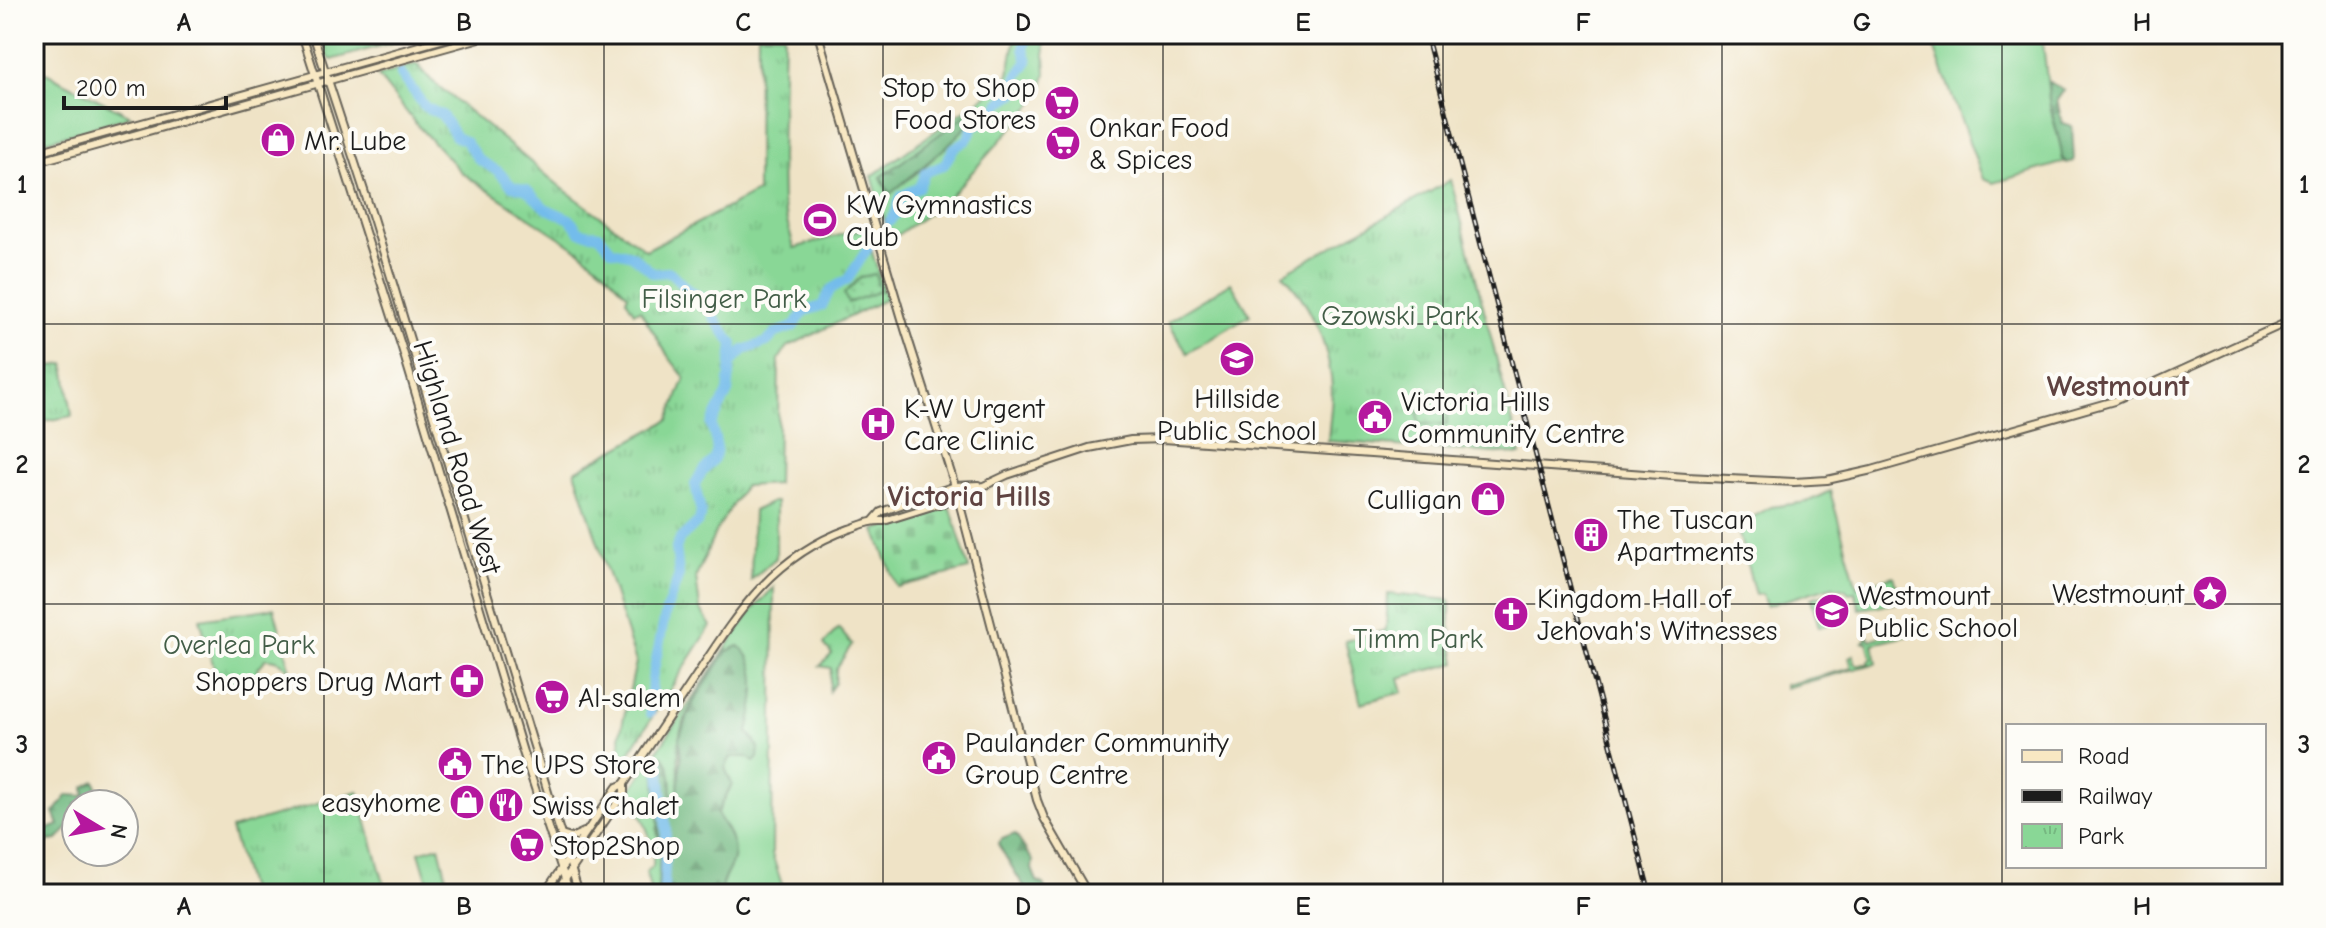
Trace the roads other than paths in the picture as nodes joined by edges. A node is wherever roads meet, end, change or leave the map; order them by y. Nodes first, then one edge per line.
1 (302, 34) edge
2 (313, 34) edge
3 (462, 34) edge
4 (494, 34) edge
5 (818, 34) edge
6 (324, 72) junction
7 (314, 75) junction
8 (327, 82) junction
9 (317, 84) junction
10 (34, 153) edge
11 (34, 163) edge
12 (2289, 322) edge
13 (981, 484) junction
14 (955, 486) junction
15 (958, 498) junction
16 (874, 520) junction
17 (624, 784) junction
18 (587, 830) junction
19 (561, 835) junction
20 (568, 859) junction
21 (561, 869) junction
22 (571, 870) junction
23 (564, 880) junction
24 (544, 894) edge
25 (555, 894) edge
26 (570, 894) edge
27 (579, 894) edge
28 (1088, 894) edge

1 - 7 main road, Highland Road West
2 - 6 main road, Highland Road West
3 - 6 main road
4 - 8 main road
5 - 14 main road
6 - 7 main road
6 - 8 main road, Highland Road West
7 - 9 main road, Highland Road West
7 - 10 main road
8 - 9 main road
8 - 19 main road, Highland Road West
9 - 11 main road
9 - 21 main road, Highland Road West
12 - 13 main road
13 - 14 main road
13 - 15 main road
14 - 15 main road
14 - 16 main road
15 - 16 main road
15 - 28 main road
16 - 17 main road
17 - 18 main road
17 - 22 main road
18 - 19 main road
18 - 20 main road
19 - 20 main road, Highland Road West
20 - 21 main road
20 - 22 main road, Highland Road West
21 - 23 main road, Highland Road West
21 - 24 main road
22 - 23 main road
22 - 27 main road, Highland Road West
23 - 25 main road
23 - 26 main road, Highland Road West

